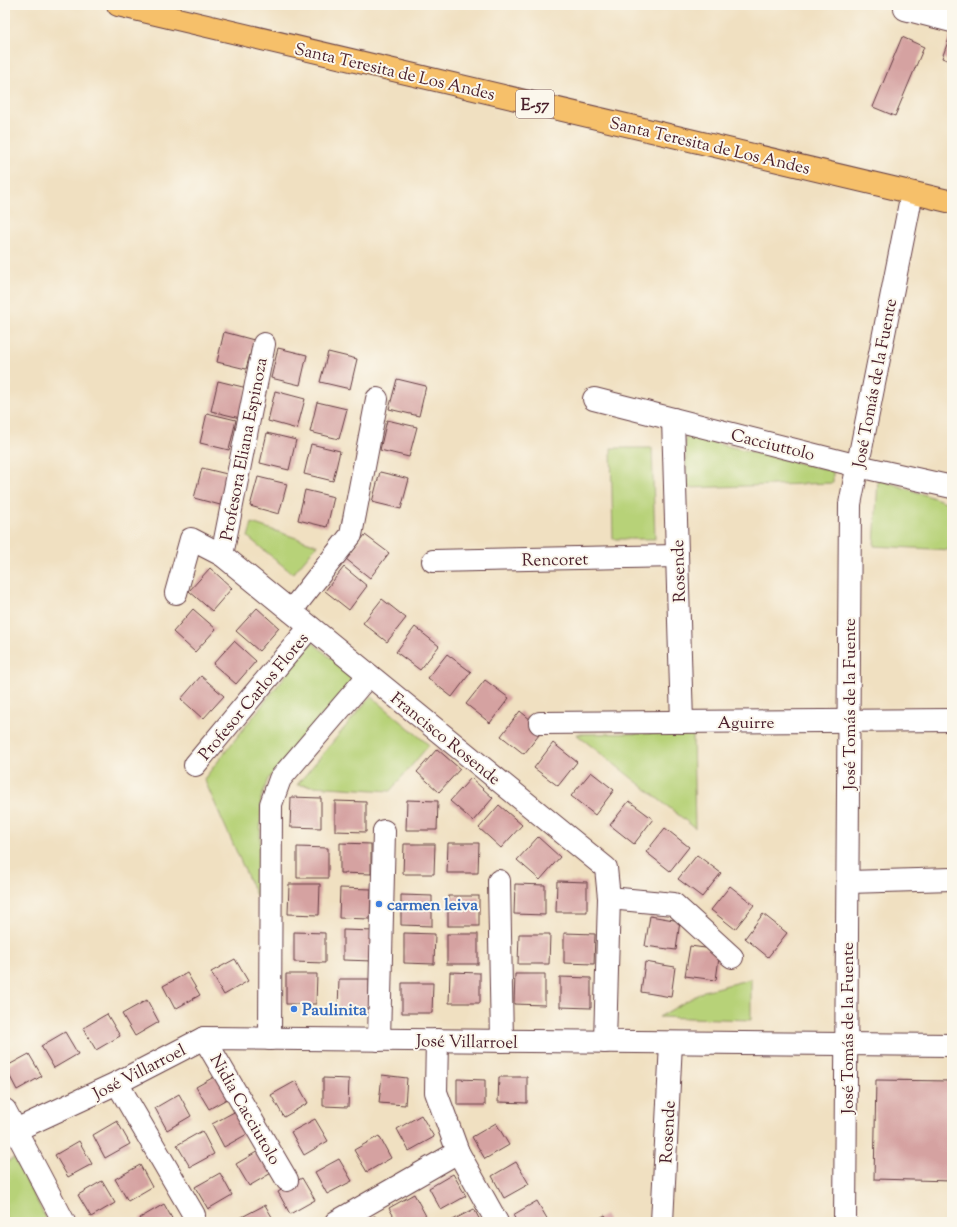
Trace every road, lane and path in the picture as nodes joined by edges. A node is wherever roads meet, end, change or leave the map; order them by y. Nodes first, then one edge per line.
1 (118, 5) edge
2 (905, 7) edge
3 (952, 21) edge
4 (912, 193) junction
5 (952, 202) edge
6 (264, 344) dead end
7 (377, 399) dead end
8 (594, 399) dead end
9 (673, 419) junction
10 (858, 466) junction
11 (952, 487) edge
12 (222, 555) junction
13 (678, 556) junction
14 (434, 561) dead end
15 (176, 593) dead end
16 (291, 611) junction
17 (310, 627) junction
18 (368, 675) junction
19 (952, 720) edge
20 (849, 721) junction
21 (682, 722) junction
22 (540, 723) dead end
23 (195, 765) dead end
24 (384, 831) dead end
25 (952, 880) edge
26 (500, 881) dead end
27 (848, 882) junction
28 (610, 898) junction
29 (732, 957) dead end
30 (204, 1038) junction
31 (270, 1039) junction
32 (379, 1040) junction
33 (437, 1040) junction
34 (502, 1041) junction
35 (605, 1042) junction
36 (671, 1043) junction
37 (847, 1044) junction
38 (952, 1045) edge
39 (117, 1083) junction
40 (5, 1110) edge
41 (10, 1132) edge
42 (458, 1152) junction
43 (287, 1180) dead end
44 (194, 1215) dead end
45 (64, 1222) edge
46 (336, 1222) edge
47 (497, 1222) edge
48 (662, 1222) edge
49 (845, 1222) edge

1 - 4 main road, Santa Teresita de Los Andes / E-57
2 - 3 street
4 - 5 main road, Santa Teresita de Los Andes / E-57
4 - 10 street, José Tomás de la Fuente
6 - 12 street, Profesora Eliana Espinoza
7 - 16 street
8 - 9 street, Cacciuttolo
9 - 10 street, Cacciuttolo
9 - 13 street, Rosende
10 - 11 street, Cacciuttolo
10 - 20 street, José Tomás de la Fuente
12 - 15 street, Francisco Rosende
12 - 16 street, Francisco Rosende
13 - 14 street, Rencoret
13 - 21 street, Rosende
16 - 17 street, Francisco Rosende
17 - 18 street, Francisco Rosende
17 - 23 street, Profesor Carlos Flores
18 - 28 street, Francisco Rosende
18 - 31 street
19 - 20 street, Aguirre
20 - 21 street, Aguirre
20 - 27 street, José Tomás de la Fuente
21 - 22 street, Aguirre
24 - 32 street
25 - 27 street
26 - 34 street
27 - 37 street, José Tomás de la Fuente
28 - 29 street
28 - 35 street, Francisco Rosende
30 - 31 street, José Villarroel
30 - 39 street, José Villarroel
30 - 43 street, Nidia Cacciutolo
31 - 32 street, José Villarroel
32 - 33 street, José Villarroel
33 - 34 street, José Villarroel
33 - 42 street
34 - 35 street, José Villarroel
35 - 36 street, José Villarroel
36 - 37 street, José Villarroel
36 - 48 street, Rosende
37 - 38 street, José Villarroel
37 - 49 street, José Tomás de la Fuente
39 - 41 street, José Villarroel
39 - 44 street
40 - 41 street
41 - 45 street
42 - 46 street
42 - 47 street

